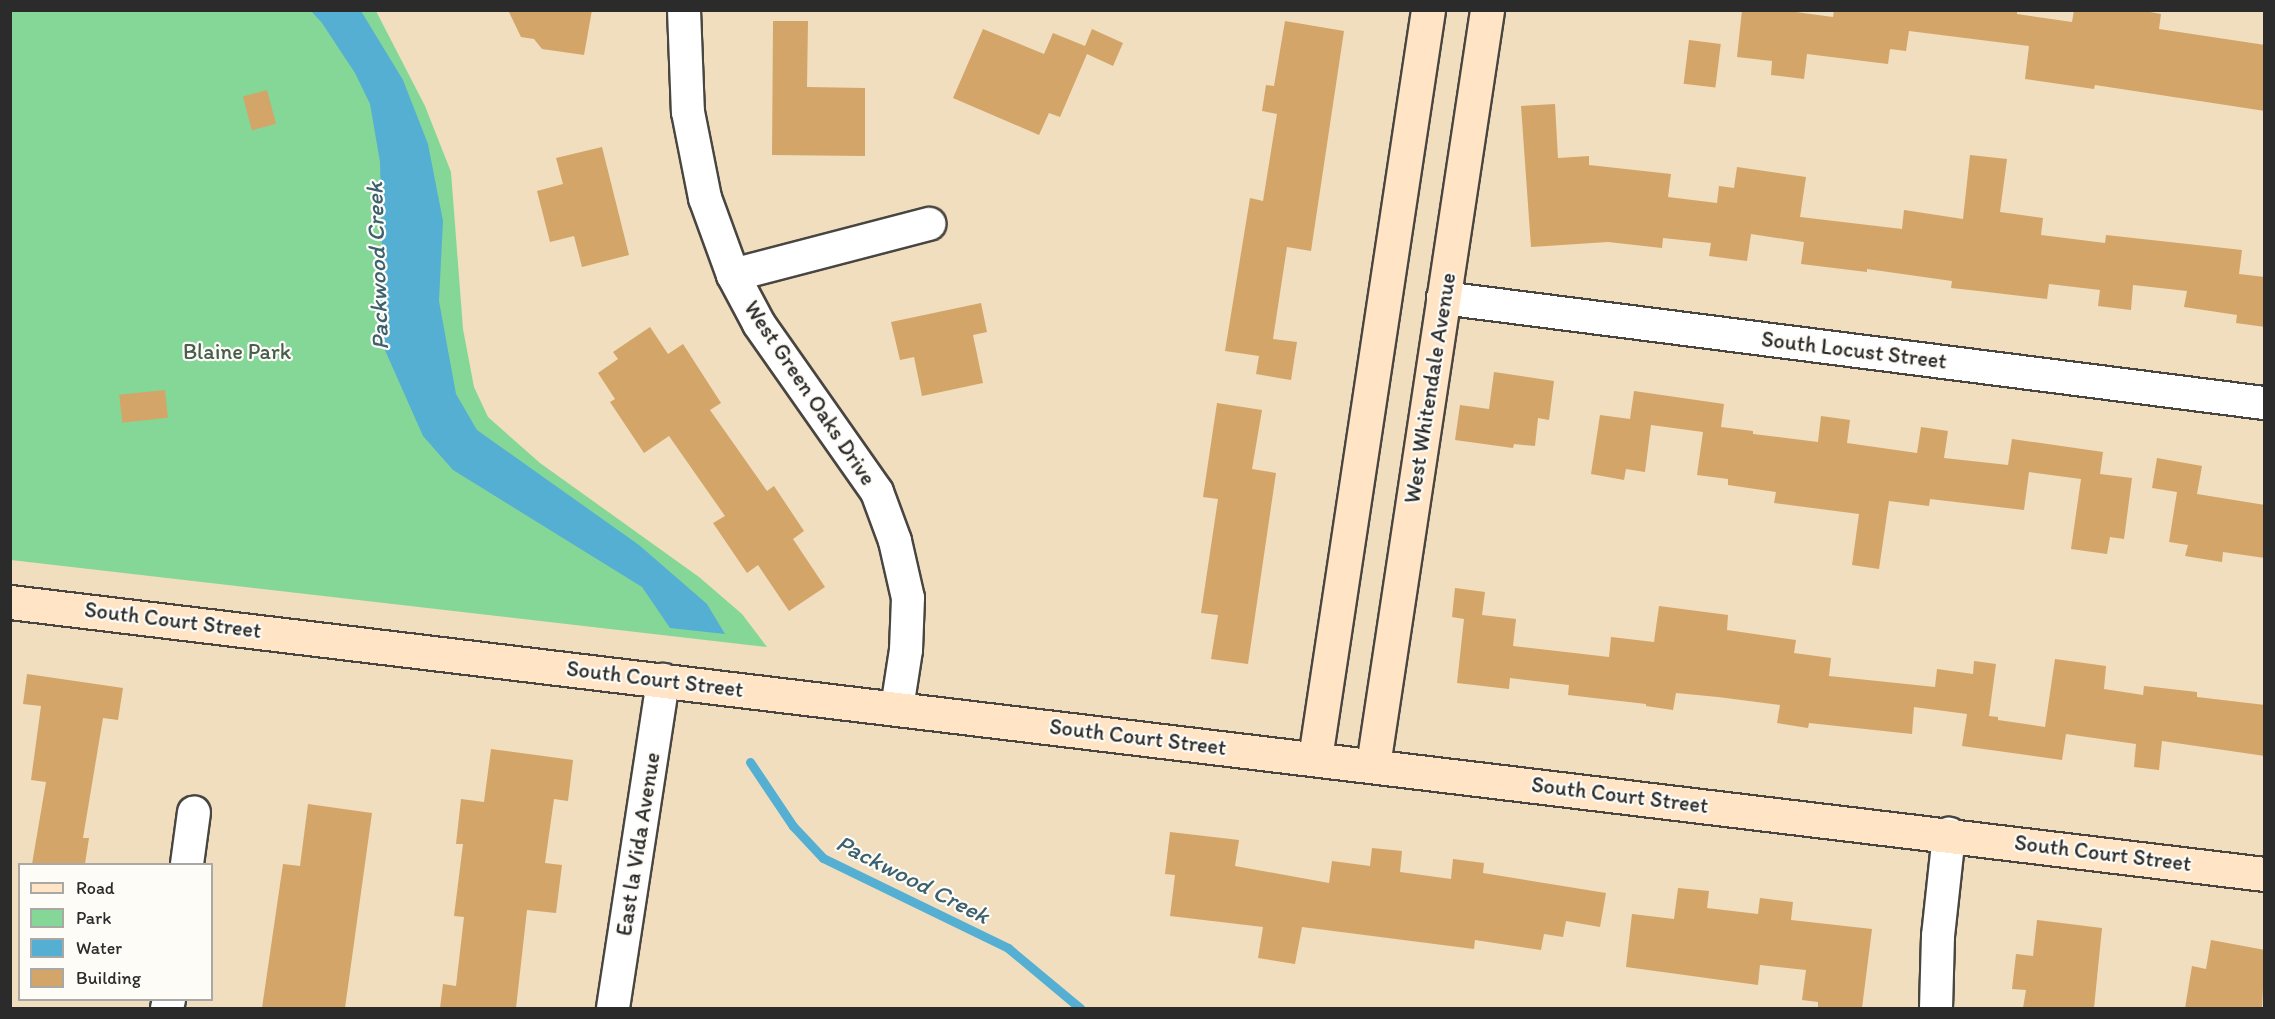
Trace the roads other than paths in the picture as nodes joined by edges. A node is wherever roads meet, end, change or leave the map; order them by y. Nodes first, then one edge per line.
1 (684, 10) edge
2 (1428, 10) edge
3 (1487, 10) edge
4 (929, 224) dead end
5 (733, 275) junction
6 (1443, 298) junction
7 (2265, 403) edge
8 (10, 602) edge
9 (663, 680) junction
10 (897, 708) junction
11 (1315, 758) junction
12 (1373, 765) junction
13 (194, 813) dead end
14 (1949, 834) junction
15 (187, 863) edge
16 (2265, 874) edge
17 (618, 1008) edge
18 (1936, 1008) edge

1 - 5 street, West Green Oaks Drive
2 - 11 street
3 - 6 street, West Whitendale Avenue
4 - 5 street
5 - 10 street, West Green Oaks Drive
6 - 7 street, South Locust Street
6 - 12 street, West Whitendale Avenue
8 - 9 street, South Court Street
9 - 10 street, South Court Street
9 - 17 street, East la Vida Avenue
10 - 11 street, South Court Street
11 - 12 street, South Court Street
12 - 14 street, South Court Street
13 - 15 street
14 - 16 street, South Court Street
14 - 18 street

